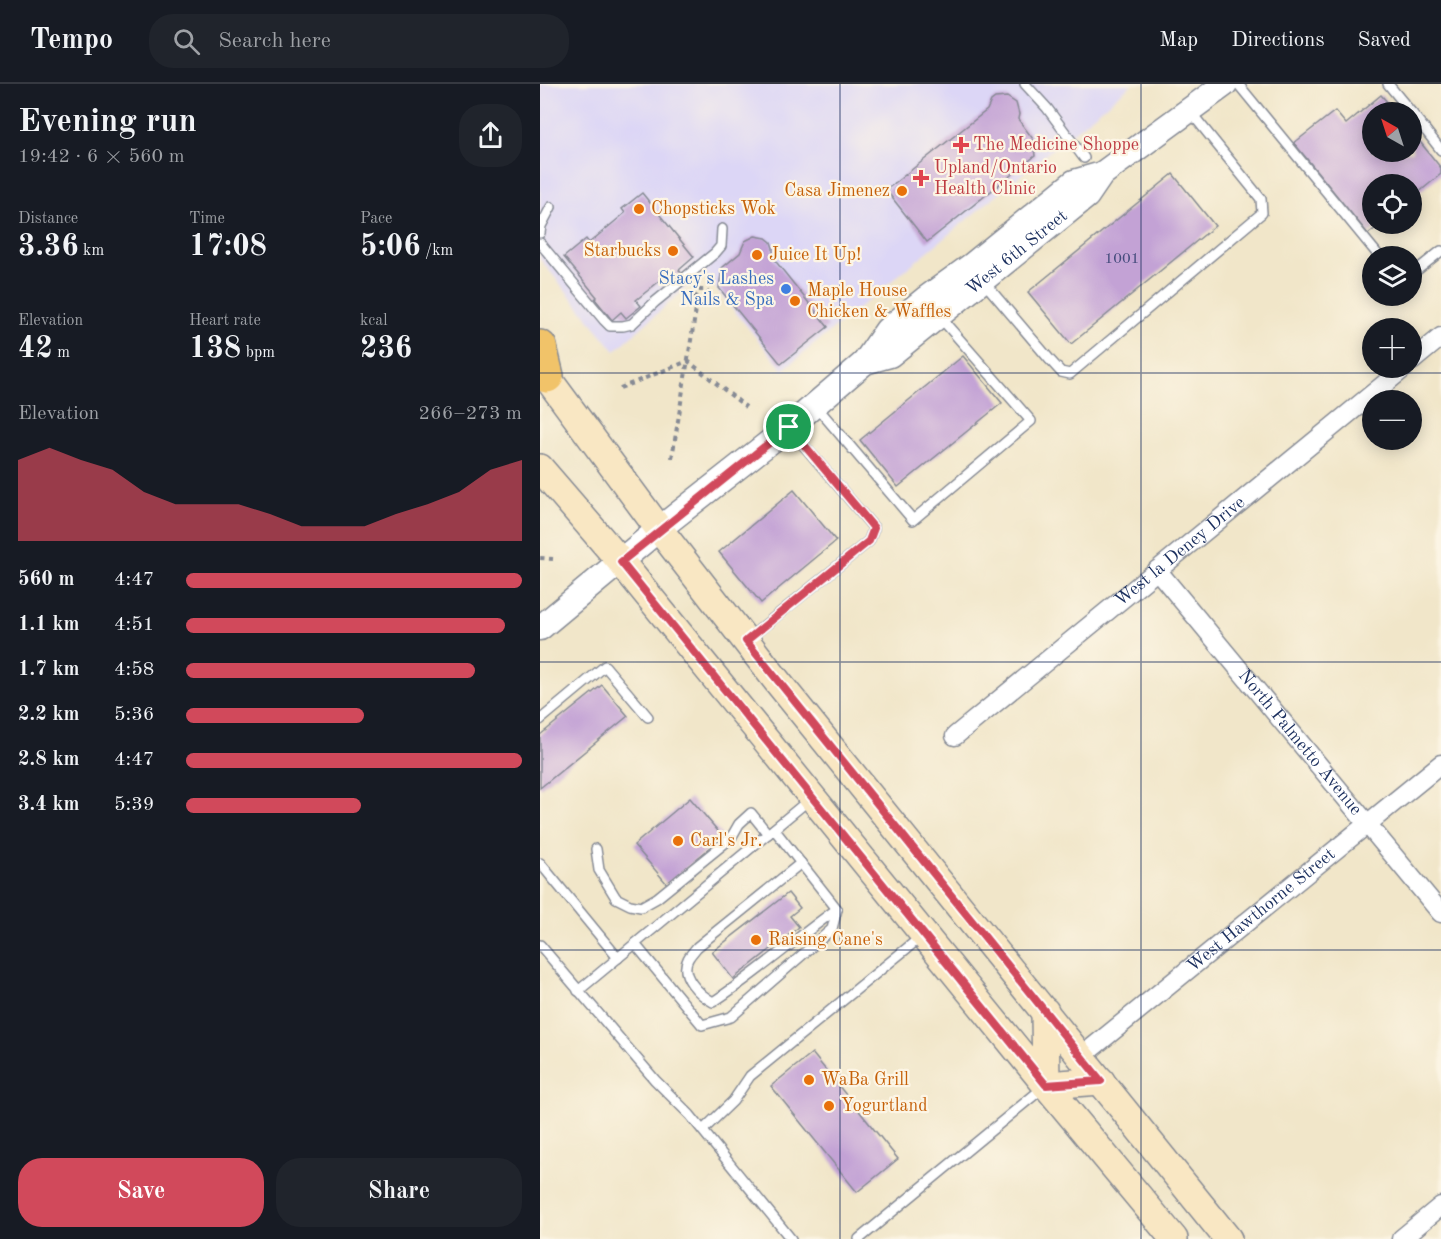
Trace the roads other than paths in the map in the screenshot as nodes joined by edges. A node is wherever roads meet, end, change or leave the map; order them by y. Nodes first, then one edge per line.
1 (1025, 84) edge
2 (1225, 84) edge
3 (1238, 84) edge
4 (1388, 84) edge
5 (1402, 102) edge
6 (1189, 110) junction
7 (1422, 127) edge
8 (1441, 150) edge
9 (1084, 158) dead end
10 (1102, 174) junction
11 (551, 207) dead end
12 (722, 229) dead end
13 (540, 233) edge
14 (540, 243) edge
15 (1371, 246) edge
16 (1441, 251) edge
17 (1422, 266) edge
18 (983, 280) junction
19 (939, 316) junction
20 (1441, 337) edge
21 (1422, 353) edge
22 (865, 362) junction
23 (542, 364) edge
24 (1392, 378) edge
25 (815, 405) junction
26 (789, 427) junction
27 (540, 468) edge
28 (659, 529) junction
29 (621, 562) junction
30 (1157, 570) junction
31 (540, 628) edge
32 (746, 641) junction
33 (648, 717) dead end
34 (540, 720) edge
35 (955, 736) dead end
36 (1441, 764) edge
37 (812, 797) junction
38 (1368, 824) junction
39 (771, 832) junction
40 (596, 849) dead end
41 (540, 863) edge
42 (801, 863) junction
43 (837, 909) junction
44 (1441, 913) edge
45 (924, 934) junction
46 (635, 944) junction
47 (540, 945) edge
48 (618, 958) junction
49 (578, 991) junction
50 (1045, 1011) junction
51 (1082, 1056) junction
52 (1101, 1081) junction
53 (1046, 1085) junction
54 (703, 1130) junction
55 (1441, 1206) edge
56 (790, 1239) edge
57 (859, 1239) edge
58 (1174, 1239) edge
59 (1228, 1239) edge
60 (1401, 1239) edge

1 - 9 lane
2 - 6 street, West 6th Street
3 - 15 lane
4 - 5 lane
6 - 10 street, West 6th Street
6 - 18 lane
7 - 8 lane
10 - 18 street, West 6th Street
10 - 22 street, West 6th Street
11 - 13 lane
12 - 14 lane
16 - 17 lane
18 - 19 street, West 6th Street
19 - 22 street, West 6th Street
19 - 25 lane
20 - 21 street
22 - 25 street, West 6th Street
23 - 28 main road
24 - 30 street, West la Deney Drive
25 - 26 street, West 6th Street
26 - 28 street, West 6th Street
26 - 32 lane
27 - 29 main road
28 - 29 street, West 6th Street
28 - 32 main road
29 - 31 street, West 6th Street
29 - 37 main road
30 - 35 street, West la Deney Drive
30 - 38 street, North Palmetto Avenue
32 - 50 main road
33 - 34 lane
36 - 38 street, West Hawthorne Street
37 - 39 lane
37 - 45 main road
38 - 44 street, North Palmetto Avenue
38 - 51 street, West Hawthorne Street
39 - 40 lane
39 - 42 lane
39 - 46 lane
41 - 48 lane
42 - 43 lane
42 - 43 lane
43 - 46 lane
45 - 53 main road
45 - 54 lane
46 - 48 lane
47 - 49 lane
48 - 49 lane
49 - 54 lane
50 - 51 main road
50 - 53 main road
51 - 52 main road
52 - 53 main road
52 - 59 main road
53 - 57 lane
53 - 58 main road
54 - 56 lane
55 - 60 street

